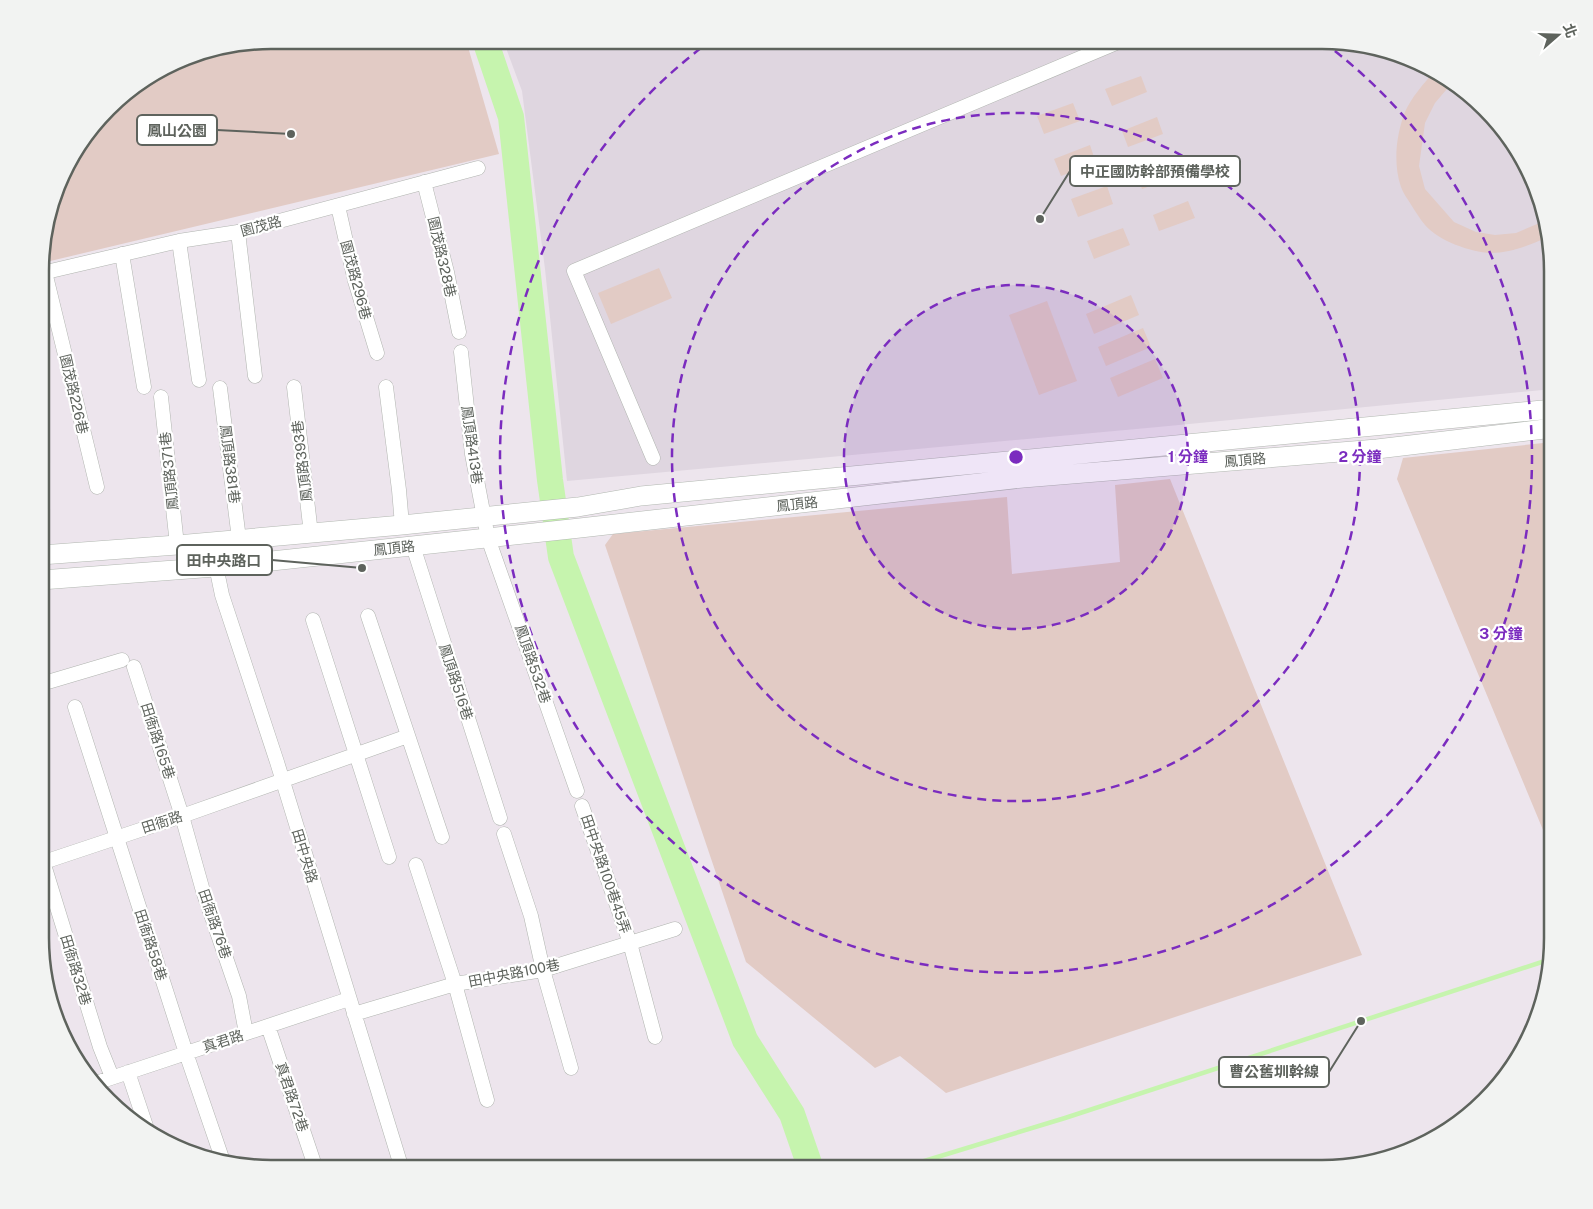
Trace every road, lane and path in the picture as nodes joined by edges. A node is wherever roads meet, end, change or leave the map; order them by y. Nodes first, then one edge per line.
1 (1102, 49) edge
2 (478, 168) dead end
3 (424, 182) junction
4 (338, 206) junction
5 (238, 232) junction
6 (179, 241) junction
7 (122, 254) junction
8 (49, 271) edge
9 (49, 292) edge
10 (459, 332) dead end
11 (461, 352) dead end
12 (377, 353) dead end
13 (255, 376) dead end
14 (199, 380) dead end
15 (144, 387) dead end
16 (294, 387) dead end
17 (386, 387) dead end
18 (220, 388) dead end
19 (161, 398) dead end
20 (1544, 410) edge
21 (1544, 429) edge
22 (653, 458) dead end
23 (97, 487) dead end
24 (485, 517) junction
25 (402, 525) junction
26 (311, 534) junction
27 (488, 538) junction
28 (238, 539) junction
29 (211, 542) junction
30 (177, 545) junction
31 (413, 546) junction
32 (49, 554) edge
33 (215, 567) junction
34 (49, 579) edge
35 (368, 616) dead end
36 (314, 620) dead end
37 (122, 660) dead end
38 (134, 667) dead end
39 (49, 682) edge
40 (75, 707) dead end
41 (408, 736) junction
42 (356, 754) junction
43 (282, 780) junction
44 (577, 791) dead end
45 (582, 806) dead end
46 (182, 816) junction
47 (500, 818) dead end
48 (504, 834) dead end
49 (116, 837) junction
50 (442, 837) dead end
51 (389, 856) dead end
52 (49, 858) edge
53 (416, 865) dead end
54 (49, 883) edge
55 (675, 929) dead end
56 (630, 943) junction
57 (543, 970) junction
58 (455, 984) junction
59 (349, 1000) junction
60 (354, 1014) junction
61 (268, 1026) junction
62 (246, 1033) junction
63 (655, 1037) dead end
64 (186, 1053) junction
65 (571, 1068) dead end
66 (128, 1072) junction
67 (112, 1078) junction
68 (101, 1081) edge
69 (487, 1100) dead end
70 (144, 1120) edge
71 (221, 1154) edge
72 (313, 1160) edge
73 (399, 1160) edge

1 - 22 street
2 - 3 street, 園茂路
3 - 4 street, 園茂路
3 - 10 street, 園茂路328巷
4 - 5 street, 園茂路
4 - 12 street, 園茂路296巷
5 - 6 street, 園茂路
5 - 13 street
6 - 7 street, 園茂路
6 - 14 street
7 - 8 street, 園茂路
7 - 15 street
9 - 23 street, 園茂路226巷
11 - 24 street, 鳳頂路413巷
16 - 26 street, 鳳頂路393巷
17 - 25 street
18 - 28 street, 鳳頂路381巷
19 - 30 street, 鳳頂路371巷
20 - 24 main road, 鳳頂路
21 - 27 main road, 鳳頂路
24 - 25 main road, 鳳頂路
24 - 27 street, 鳳頂路413巷
25 - 26 main road, 鳳頂路
26 - 28 main road, 鳳頂路
27 - 31 main road, 鳳頂路
27 - 44 street, 鳳頂路532巷
28 - 29 main road, 鳳頂路
29 - 30 main road, 鳳頂路
29 - 33 street, 田中央路
30 - 32 main road, 鳳頂路
31 - 33 main road, 鳳頂路
31 - 47 street, 鳳頂路516巷
33 - 34 main road, 鳳頂路
33 - 43 street, 田中央路
35 - 41 street
36 - 42 street
37 - 39 street
38 - 46 street, 田衙路165巷
40 - 49 street, 田衙路58巷
41 - 42 street, 田衙路
41 - 50 street
42 - 43 street, 田衙路
42 - 51 street
43 - 46 street, 田衙路
43 - 59 street, 田中央路
45 - 56 street, 田中央路100巷45弄
46 - 49 street, 田衙路
46 - 62 street, 田衙路76巷
48 - 57 street
49 - 52 street, 田衙路
49 - 64 street, 田衙路58巷
53 - 58 street
54 - 67 street, 田衙路32巷
55 - 56 street, 田中央路100巷
56 - 57 street, 田中央路100巷
56 - 63 street, 田中央路100巷45弄
57 - 58 street, 田中央路100巷
57 - 65 street
58 - 60 street, 田中央路100巷
58 - 69 street
59 - 60 street, 田中央路
59 - 61 street, 真君路
60 - 73 street, 田中央路
61 - 62 street, 真君路
61 - 72 street, 真君路72巷
62 - 64 street, 真君路
64 - 66 street, 真君路
64 - 71 street, 田衙路58巷
66 - 67 street, 真君路
66 - 70 street
67 - 68 street, 真君路

